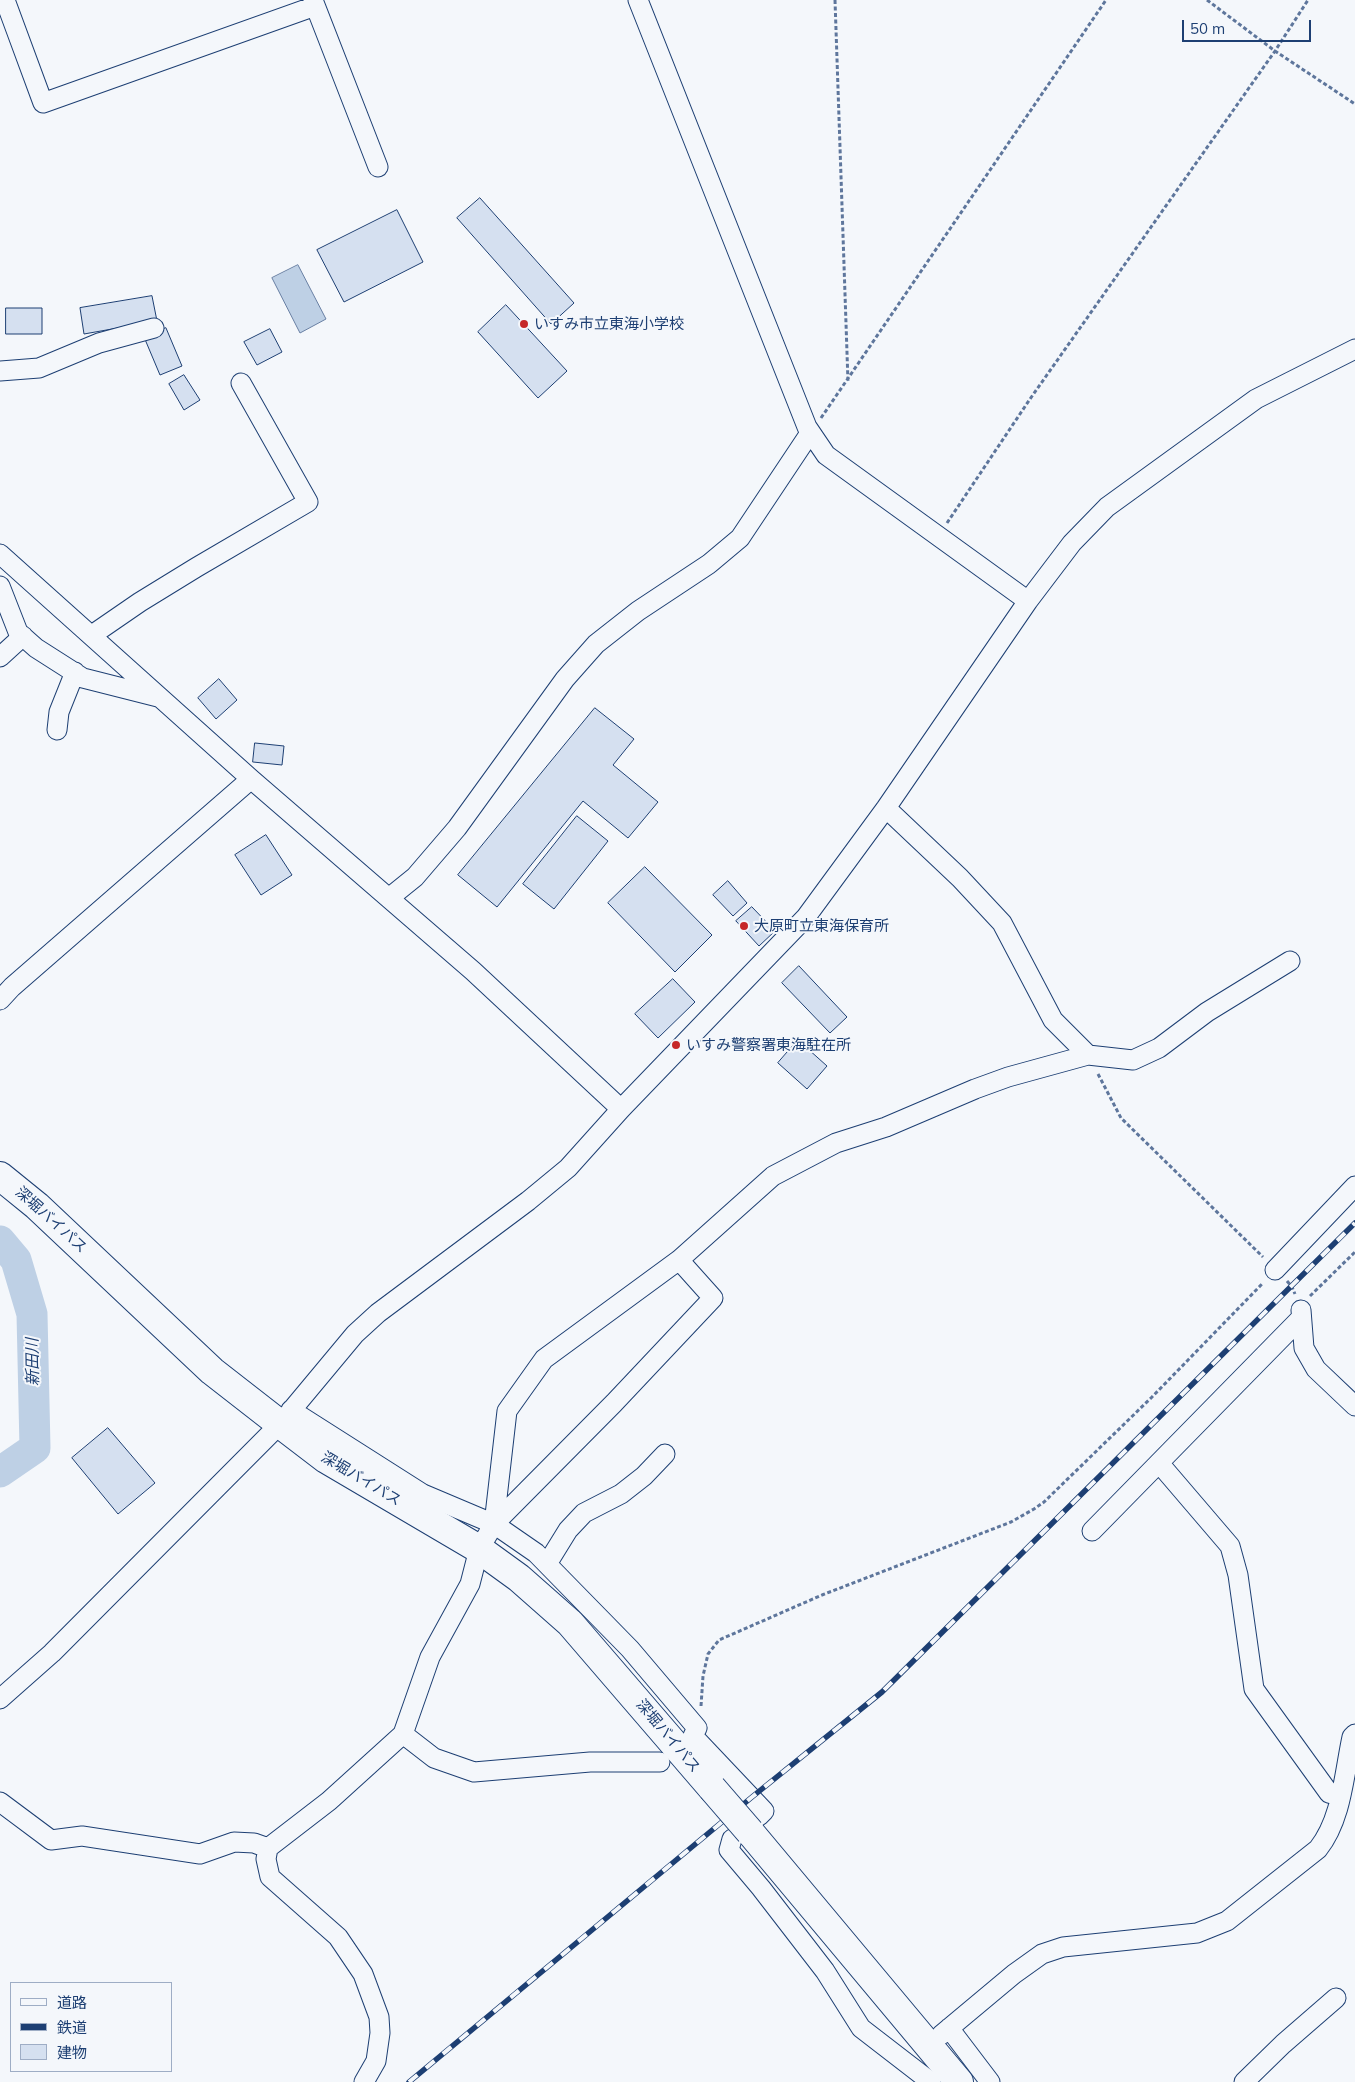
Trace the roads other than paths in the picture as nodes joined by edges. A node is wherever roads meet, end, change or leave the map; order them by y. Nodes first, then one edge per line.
1 (638, 0) edge
2 (314, 3) edge
3 (4, 8) edge
4 (378, 167) dead end
5 (154, 328) dead end
6 (1355, 349) edge
7 (0, 371) edge
8 (241, 384) dead end
9 (810, 432) junction
10 (0, 554) edge
11 (0, 586) edge
12 (1028, 601) junction
13 (92, 635) junction
14 (23, 636) junction
15 (0, 656) edge
16 (75, 672) junction
17 (162, 698) junction
18 (57, 730) dead end
19 (252, 779) junction
20 (886, 808) junction
21 (388, 898) junction
22 (1290, 961) dead end
23 (0, 1000) edge
24 (1088, 1055) junction
25 (621, 1110) junction
26 (0, 1176) edge
27 (1355, 1186) edge
28 (679, 1260) junction
29 (1276, 1270) road end
30 (1355, 1406) edge
31 (285, 1417) junction
32 (665, 1454) dead end
33 (1159, 1463) junction
34 (494, 1524) junction
35 (1092, 1531) dead end
36 (479, 1549) junction
37 (546, 1564) junction
38 (0, 1699) edge
39 (404, 1734) junction
40 (1355, 1734) edge
41 (660, 1762) dead end
42 (1340, 1796) junction
43 (0, 1802) edge
44 (747, 1829) junction
45 (268, 1848) junction
46 (1336, 1998) dead end
47 (364, 2082) edge
48 (931, 2082) edge
49 (959, 2082) edge
50 (990, 2082) edge
51 (1244, 2082) edge

1 - 9 street
2 - 3 street
2 - 4 street
5 - 7 street
6 - 12 street
8 - 13 street
9 - 12 street
9 - 21 street
10 - 13 street
11 - 14 street
12 - 20 street
13 - 17 street
14 - 15 street
14 - 16 street
16 - 17 street
16 - 18 street
17 - 19 street
19 - 21 street
19 - 23 street
20 - 24 street
20 - 25 street
21 - 25 street
22 - 24 street
24 - 28 street
25 - 31 street
26 - 31 highway, 深堀バイパス
27 - 29 street
28 - 34 street
28 - 34 street
30 - 33 street
31 - 34 street
31 - 36 highway, 深堀バイパス
31 - 38 street
32 - 37 street
33 - 35 street
33 - 42 street
34 - 36 street
34 - 37 street
36 - 39 street
36 - 44 highway, 深堀バイパス, bridge
37 - 44 street
39 - 41 street
39 - 45 street
40 - 42 street
42 - 50 street
43 - 45 street
44 - 48 street
44 - 49 highway
45 - 47 street
46 - 51 street

